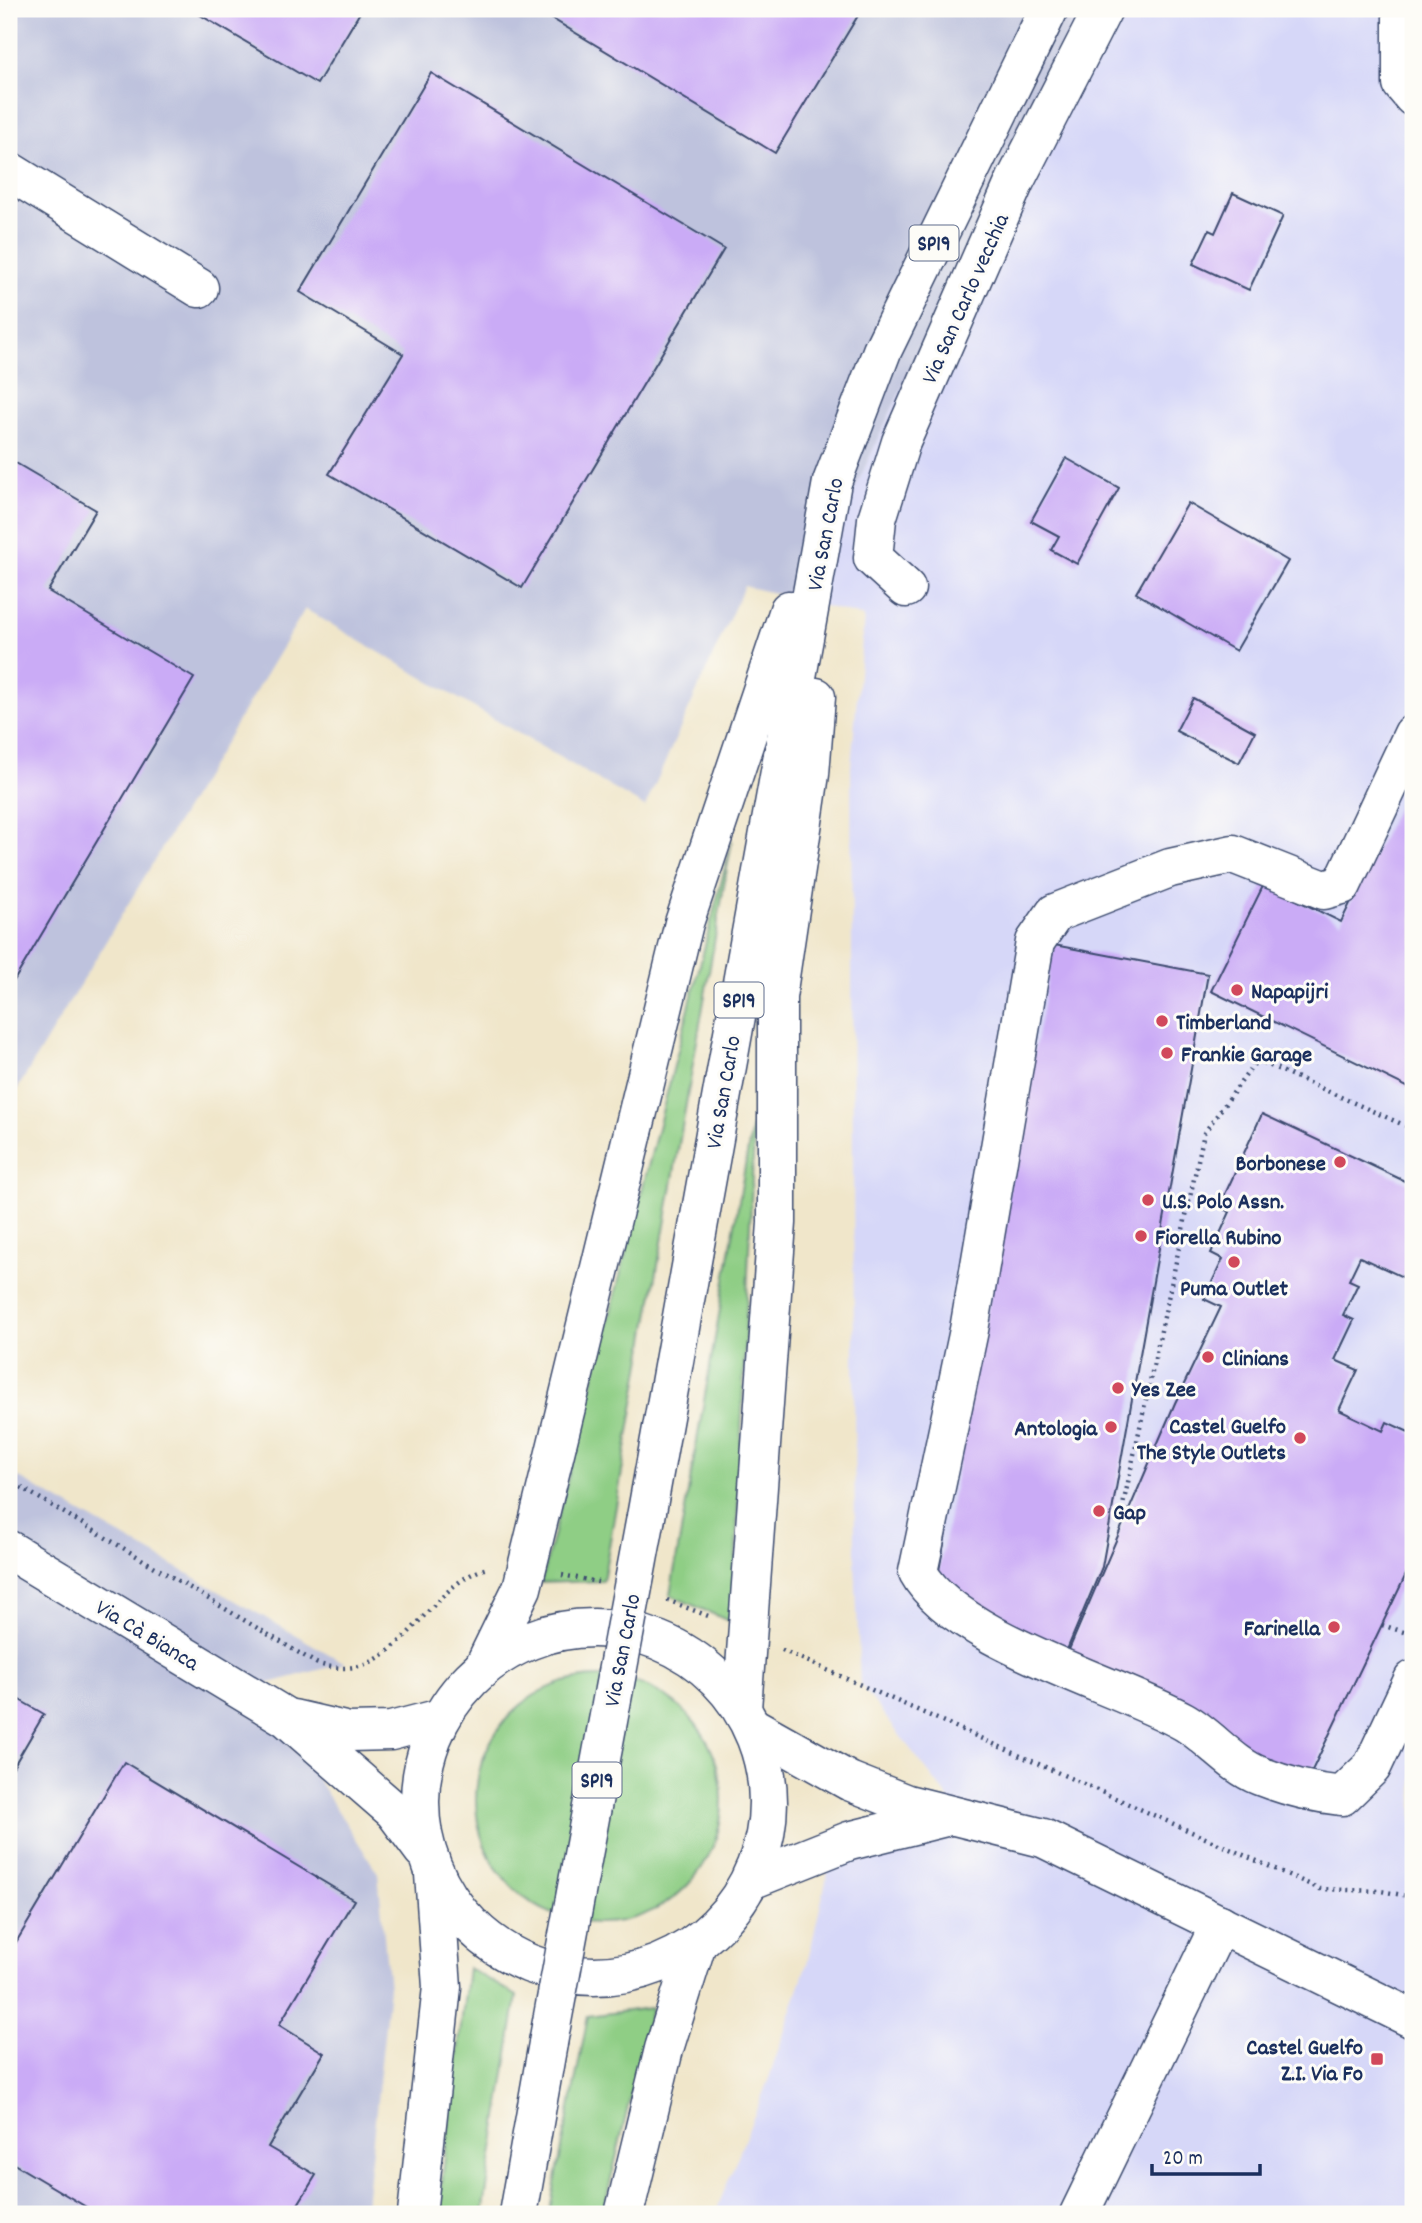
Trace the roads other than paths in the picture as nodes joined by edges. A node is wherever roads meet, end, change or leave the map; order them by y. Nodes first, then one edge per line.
1 (1049, 9) edge
2 (1103, 9) edge
3 (1402, 9) edge
4 (1413, 97) edge
5 (9, 171) edge
6 (199, 288) dead end
7 (832, 482) junction
8 (906, 588) dead end
9 (1413, 734) edge
10 (9, 1550) edge
11 (484, 1666) junction
12 (1413, 1680) edge
13 (287, 1717) junction
14 (441, 1718) junction
15 (747, 1718) junction
16 (952, 1816) junction
17 (430, 1864) junction
18 (751, 1880) junction
19 (1220, 1924) junction
20 (697, 1943) junction
21 (1413, 2019) edge
22 (417, 2214) edge
23 (518, 2214) edge
24 (624, 2214) edge
25 (1079, 2214) edge

1 - 7 main road, Via San Carlo / SP19
2 - 8 main road, Via San Carlo vecchia
3 - 4 main road
5 - 6 main road
7 - 11 main road
7 - 15 main road
7 - 23 main road, Via San Carlo / SP19, bridge
9 - 12 main road
10 - 13 main road, Via Cà Bianca
11 - 14 main road
11 - 15 main road
13 - 14 main road, Via Cà Bianca
13 - 17 main road, Via Cà Bianca
14 - 17 main road
15 - 16 main road
15 - 18 main road
16 - 18 main road
16 - 19 main road
17 - 20 main road
17 - 22 main road
18 - 20 main road
19 - 21 main road
19 - 25 main road
20 - 24 main road

